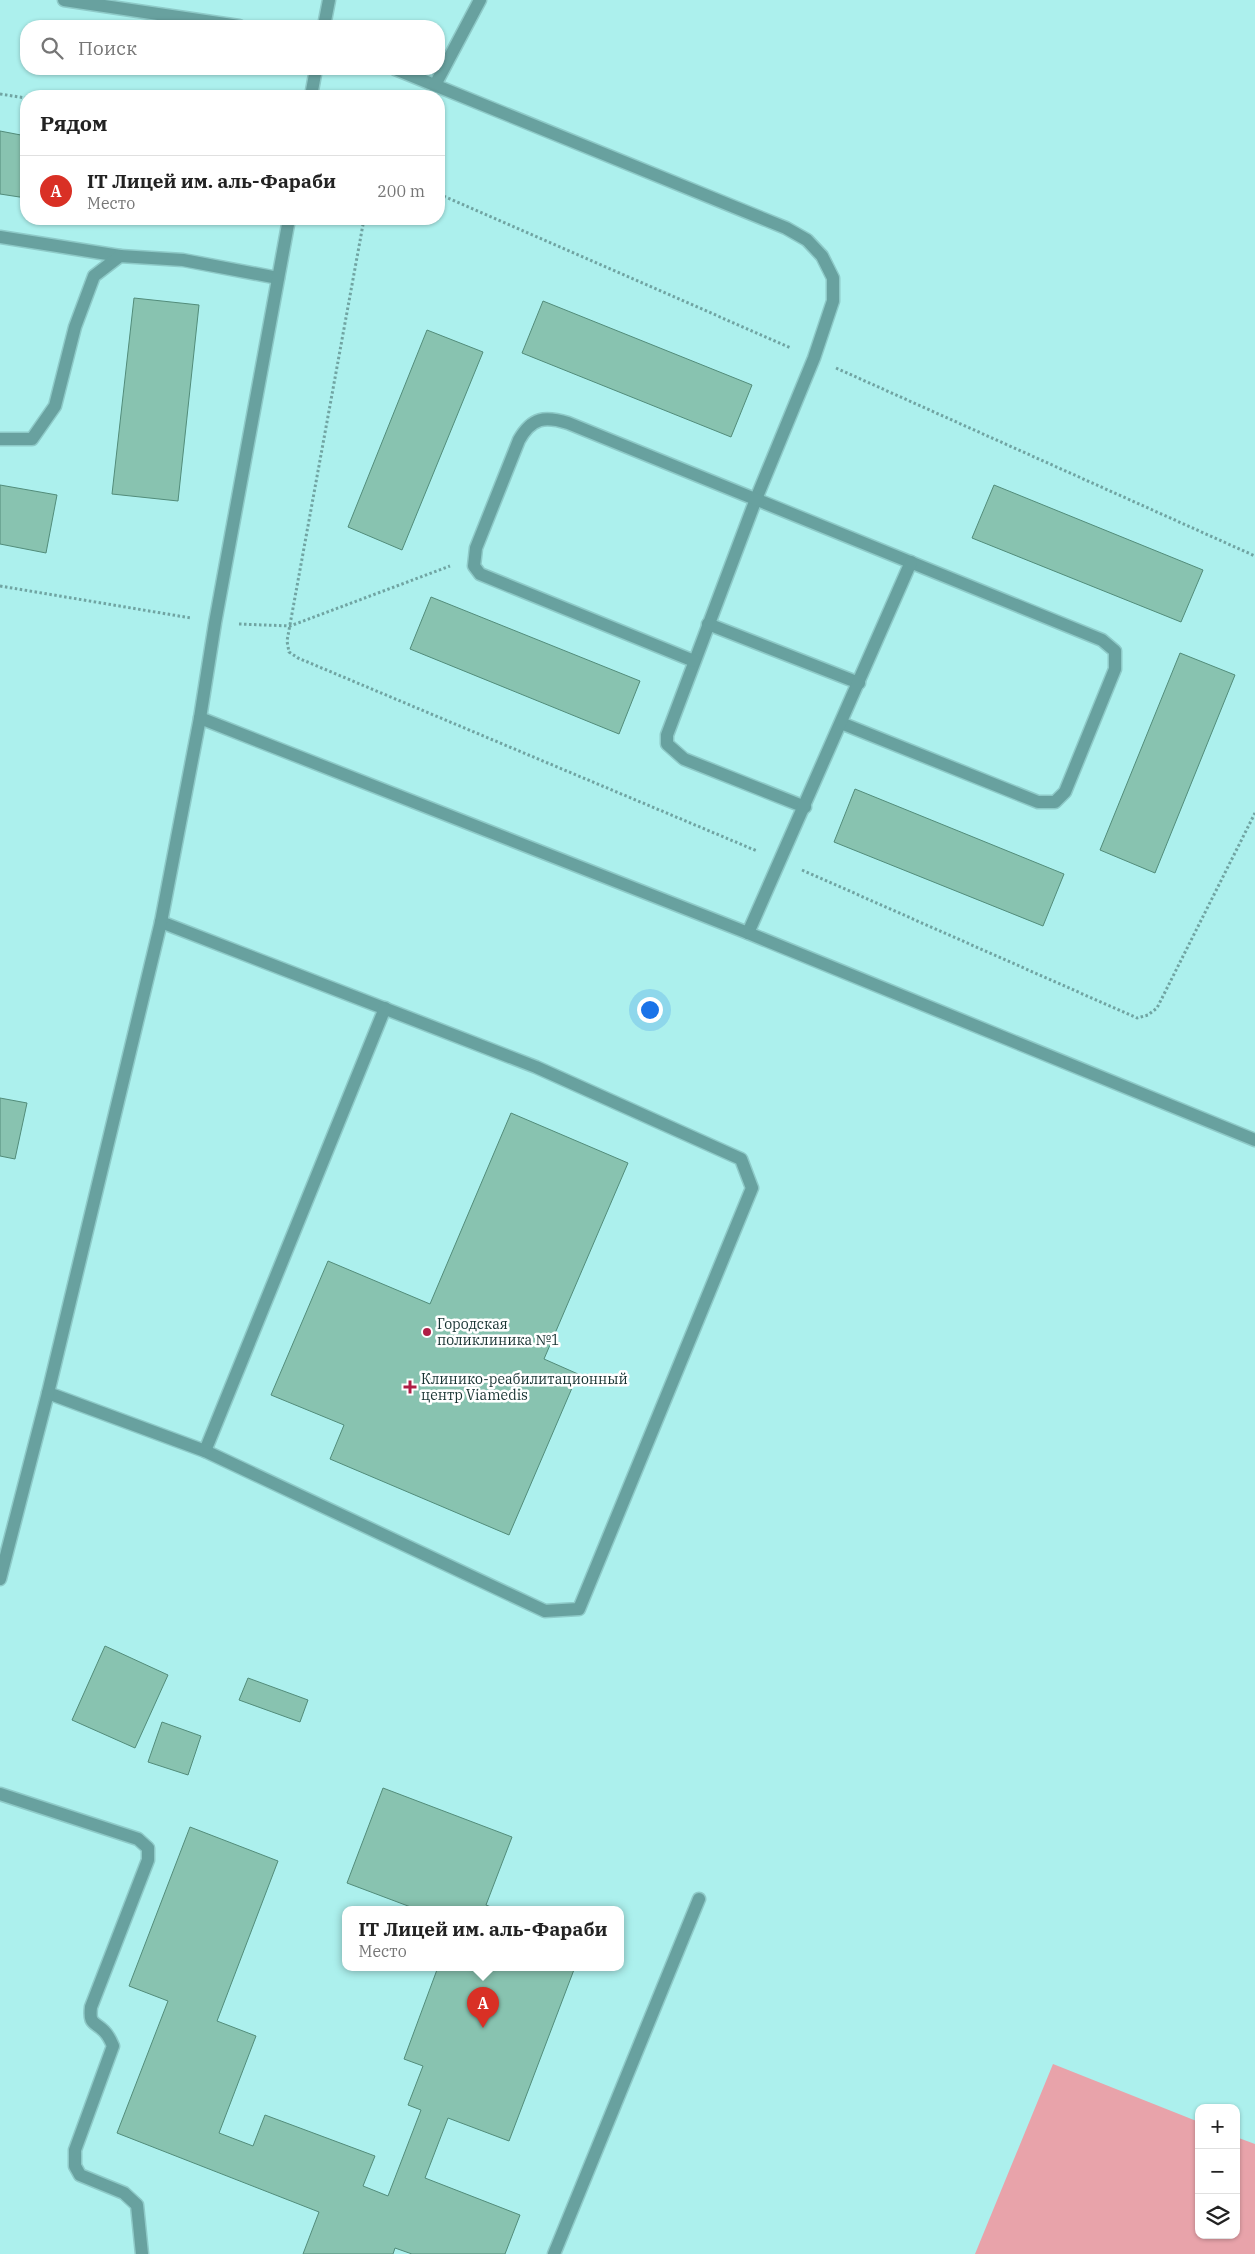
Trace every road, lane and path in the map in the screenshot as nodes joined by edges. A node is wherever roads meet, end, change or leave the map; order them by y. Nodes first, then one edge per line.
1 (64, 0) edge
2 (329, 0) edge
3 (480, 0) edge
4 (199, 20) edge
5 (325, 20) edge
6 (445, 66) edge
7 (315, 75) edge
8 (410, 75) edge
9 (440, 75) edge
10 (435, 85) junction
11 (312, 90) edge
12 (0, 94) edge
13 (20, 97) edge
14 (445, 197) edge
15 (288, 225) edge
16 (0, 237) edge
17 (120, 256) junction
18 (278, 278) junction
19 (814, 358) junction
20 (0, 439) edge
21 (756, 499) junction
22 (1255, 556) edge
23 (474, 558) junction
24 (911, 562) junction
25 (0, 586) edge
26 (215, 623) junction
27 (708, 624) junction
28 (694, 661) junction
29 (858, 683) junction
30 (200, 718) junction
31 (841, 722) junction
32 (805, 807) junction
33 (161, 922) junction
34 (748, 933) junction
35 (385, 1008) junction
36 (1255, 1140) edge
37 (48, 1393) junction
38 (205, 1451) junction
39 (0, 1579) edge
40 (0, 1794) edge
41 (699, 1899) dead end
42 (142, 2254) edge
43 (554, 2254) edge

1 - 4 street
2 - 5 street
3 - 6 street
7 - 11 street
8 - 10 street
9 - 10 street
10 - 19 street
12 - 13 path
14 - 19 path
15 - 18 street
16 - 17 street
17 - 18 street
17 - 20 street
18 - 26 street
19 - 21 street
19 - 22 path
21 - 23 street
21 - 24 street
21 - 27 street
23 - 26 path
23 - 28 street
24 - 29 street
24 - 31 street
25 - 26 path
26 - 30 street
27 - 28 street
27 - 29 street
28 - 32 street
29 - 31 street
30 - 33 street
30 - 34 street
31 - 32 street
32 - 34 street
33 - 35 street
33 - 37 street
34 - 36 street
35 - 38 street
35 - 38 street
37 - 38 street
37 - 39 street
40 - 42 street
41 - 43 street

